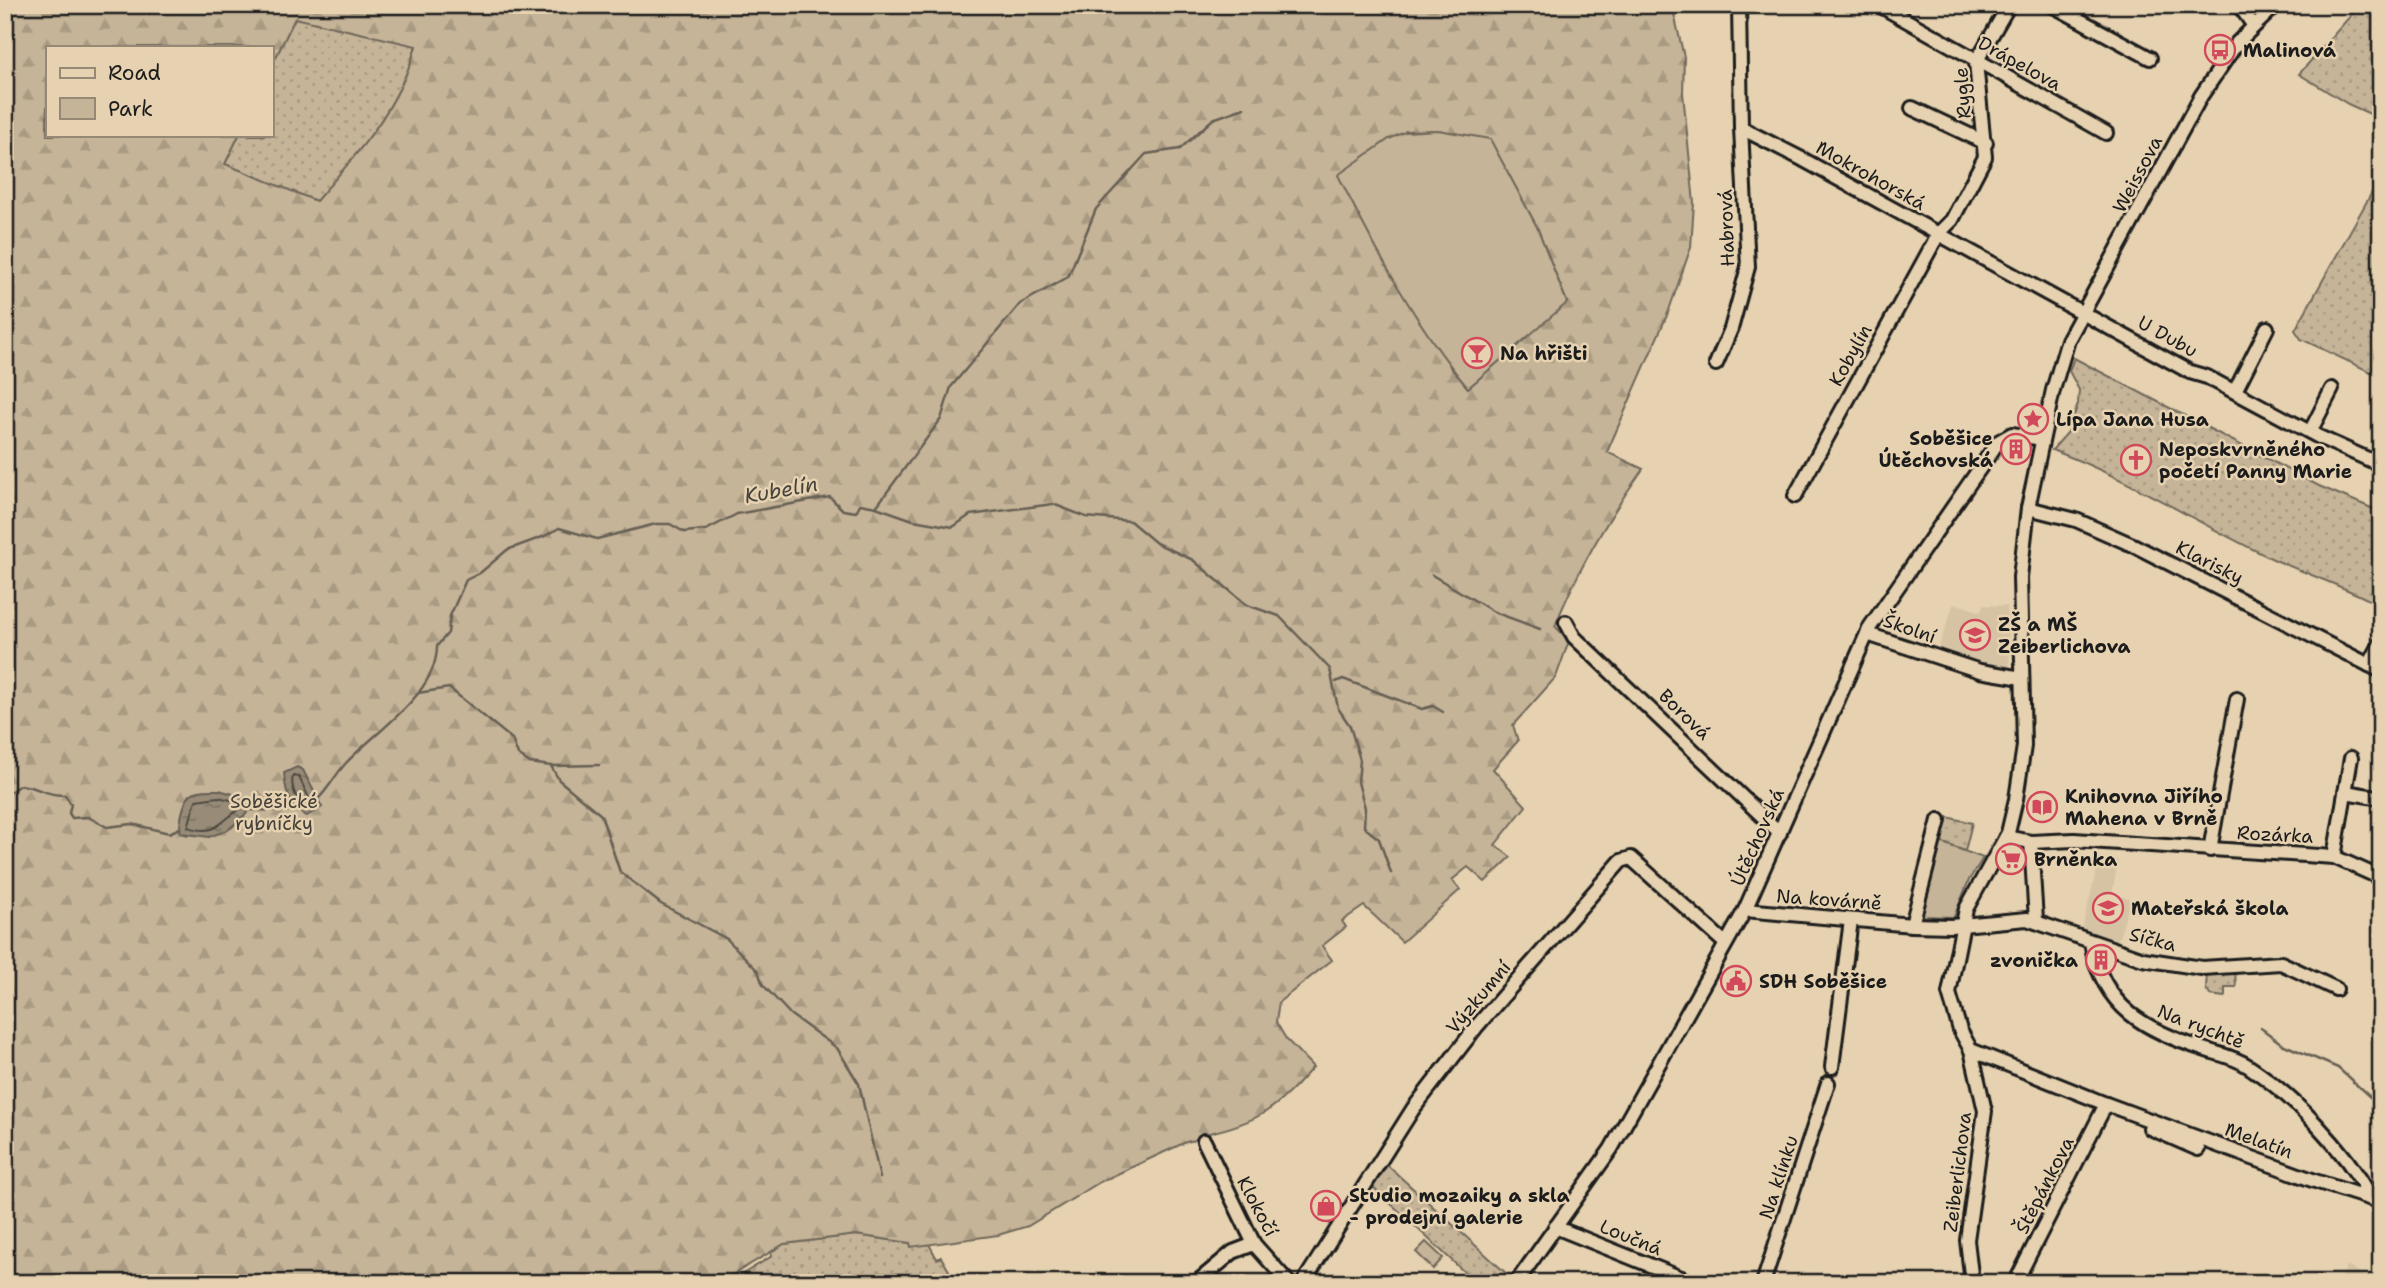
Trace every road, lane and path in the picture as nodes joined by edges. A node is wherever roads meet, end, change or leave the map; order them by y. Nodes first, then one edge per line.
1 (1879, 5) edge
2 (2010, 5) edge
3 (2052, 5) edge
4 (2239, 5) edge
5 (2276, 5) edge
6 (1736, 8) edge
7 (2254, 26) junction
8 (2150, 58) dead end
9 (1976, 62) junction
10 (1912, 108) dead end
11 (1741, 128) junction
12 (2106, 133) dead end
13 (1986, 143) junction
14 (1939, 233) junction
15 (2084, 313) junction
16 (2267, 328) dead end
17 (1716, 364) dead end
18 (2056, 376) joint
19 (2332, 389) dead end
20 (2235, 391) junction
21 (2311, 432) junction
22 (2042, 439) junction
23 (2381, 465) edge
24 (1795, 496) dead end
25 (2028, 508) junction
26 (1566, 622) dead end
27 (1867, 634) junction
28 (2381, 643) edge
29 (2375, 668) edge
30 (2022, 678) junction
31 (2237, 699) dead end
32 (2351, 758) dead end
33 (2345, 792) junction
34 (2381, 798) edge
35 (1939, 820) dead end
36 (1780, 834) junction
37 (2006, 837) junction
38 (2031, 842) junction
39 (2210, 850) junction
40 (2334, 857) junction
41 (2381, 878) edge
42 (1745, 910) junction
43 (1851, 920) junction
44 (2036, 920) junction
45 (1962, 924) junction
46 (1912, 925) junction
47 (1725, 943) junction
48 (2091, 943) junction
49 (2336, 989) dead end
50 (1971, 1050) junction
51 (1832, 1067) dead end
52 (1828, 1083) dead end
53 (2106, 1104) junction
54 (2126, 1111) junction
55 (1204, 1141) dead end
56 (2198, 1149) dead end
57 (2376, 1199) edge
58 (1555, 1227) junction
59 (1254, 1244) junction
60 (1196, 1283) edge
61 (1289, 1283) edge
62 (1303, 1283) edge
63 (1516, 1283) edge
64 (1694, 1283) edge
65 (1763, 1283) edge
66 (1972, 1283) edge
67 (2015, 1283) edge

1 - 9 street, Drápelova
2 - 9 street, Rygle
3 - 8 street
4 - 7 street
5 - 7 street, Weissova
6 - 11 street
7 - 15 street, Weissova
9 - 12 street, Drápelova
9 - 13 street, Rygle
10 - 13 street, Rygle
11 - 14 street, Mokrohorská
11 - 17 street, Habrová
13 - 14 street, Rygle
14 - 15 street, Mokrohorská
14 - 24 street, Kobylín
15 - 18 street, Weissova
15 - 20 street, U Dubu
16 - 20 street
18 - 22 street, Zeiberlichova
19 - 21 street
20 - 21 street, U Dubu
21 - 23 street, U Dubu
22 - 25 street, Zeiberlichova
22 - 27 street, Útěchovská
25 - 29 street, Klarisky
25 - 30 street, Zeiberlichova
26 - 36 street, Borová
27 - 30 street, Školní
27 - 36 street, Útěchovská
28 - 29 street, Klarisky
30 - 37 street, Zeiberlichova
31 - 39 street
32 - 33 street, Rozárka
33 - 34 street
33 - 40 street, Rozárka
35 - 46 street
36 - 42 street, Útěchovská
37 - 38 street, Rozárka
37 - 45 street, Zeiberlichova
38 - 39 street, Rozárka
38 - 44 street
39 - 40 street, Rozárka
40 - 41 street, Rozárka
42 - 43 street, Na kovárně
42 - 47 street, Útěchovská
43 - 46 street, Na kovárně
43 - 51 street
44 - 45 street, Síčka
44 - 48 street, Síčka
45 - 46 street, Na kovárně
45 - 50 street, Zeiberlichova
47 - 58 street, Útěchovská
47 - 62 street, Výzkumní
48 - 49 street, Síčka
48 - 57 street, Na rychtě
50 - 53 street, Melatín
50 - 66 street, Zeiberlichova
52 - 65 street, Na klínku
53 - 54 street, Melatín
53 - 67 street, Štěpánkova
54 - 56 street, Melatín
54 - 57 street, Melatín
55 - 59 street, Klokočí
58 - 63 street, Útěchovská
58 - 64 street, Loučná
59 - 60 street
59 - 61 street, Klokočí

